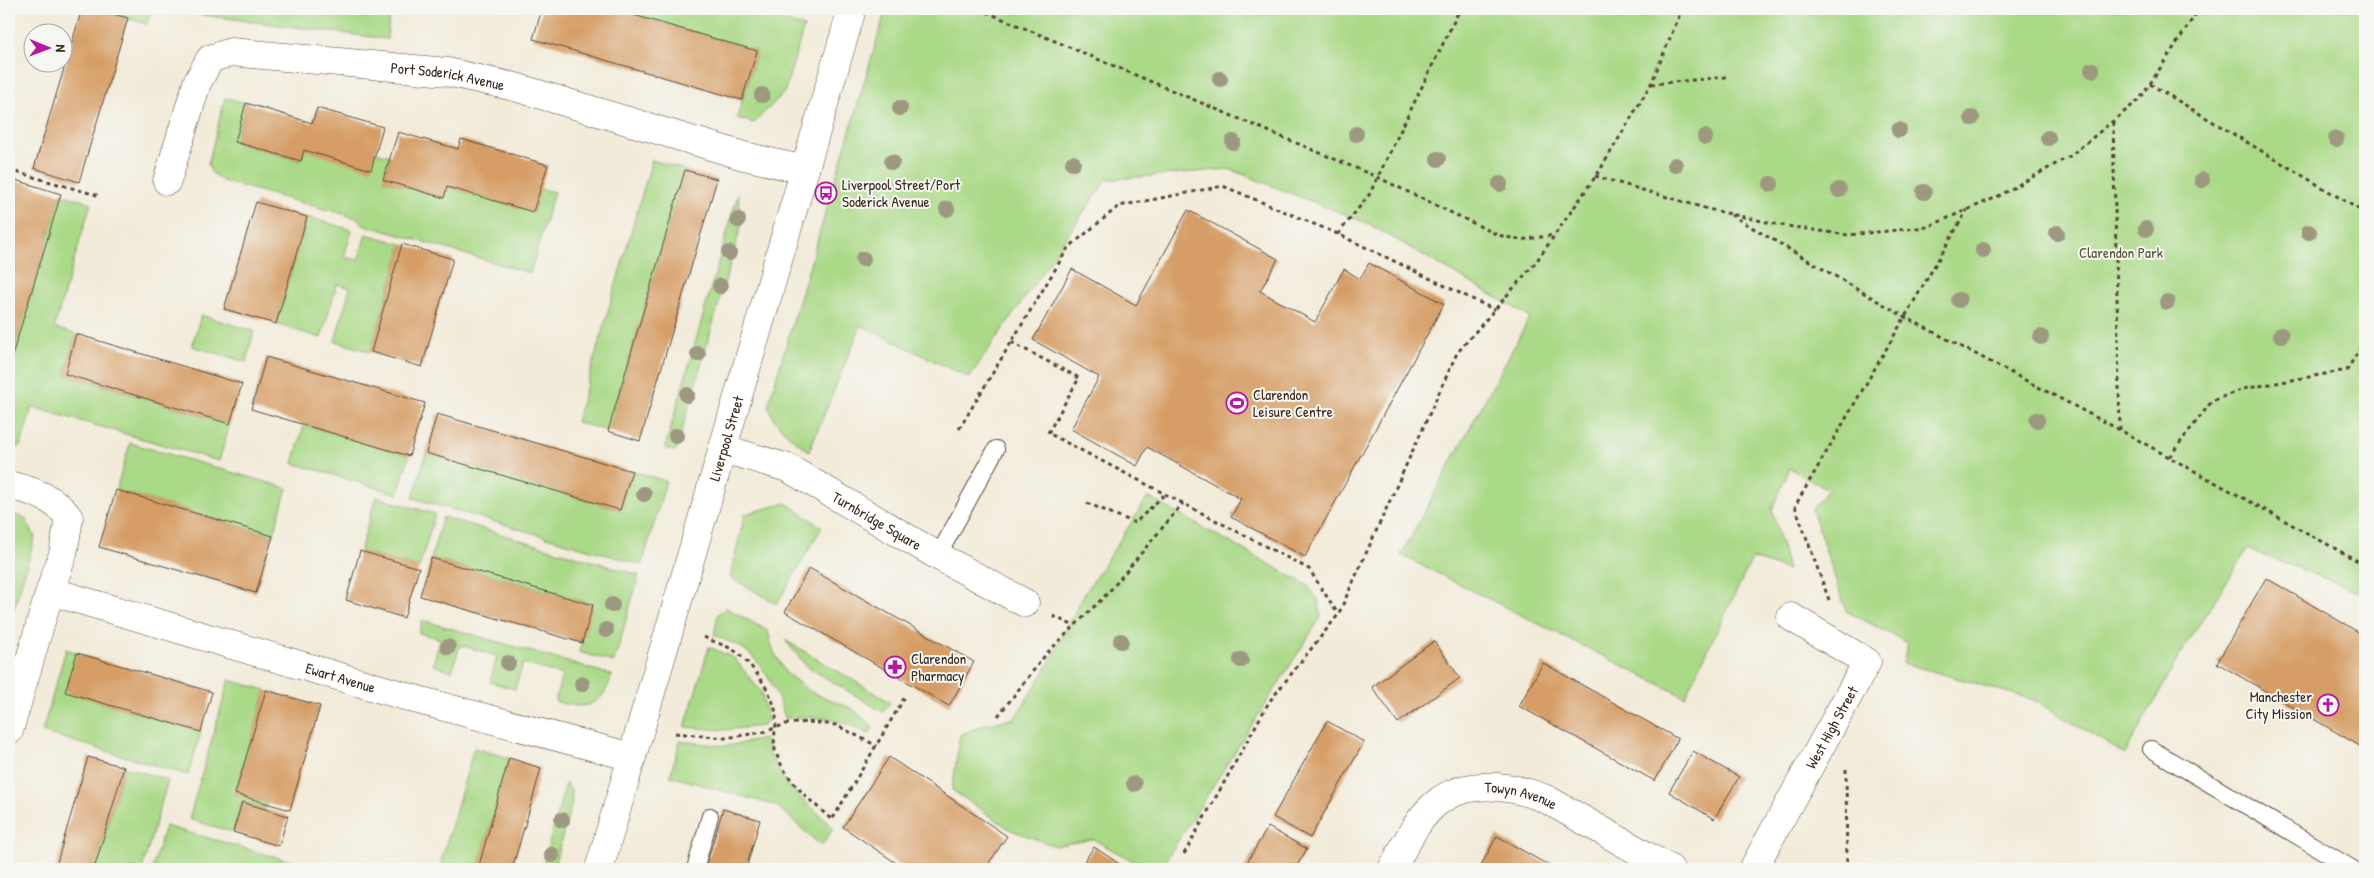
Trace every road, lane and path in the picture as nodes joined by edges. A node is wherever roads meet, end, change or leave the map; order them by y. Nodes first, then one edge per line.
1 (852, 9) edge
2 (979, 9) edge
3 (1460, 9) edge
4 (1682, 9) edge
5 (2199, 9) edge
6 (1726, 77) dead end
7 (1651, 84) junction
8 (2150, 84) junction
9 (2112, 121) junction
10 (9, 170) edge
11 (805, 170) junction
12 (1595, 176) junction
13 (1377, 178) junction
14 (167, 181) dead end
15 (100, 196) dead end
16 (1967, 210) junction
17 (1726, 213) junction
18 (2365, 213) edge
19 (1338, 234) junction
20 (1555, 235) junction
21 (1495, 310) junction
22 (1905, 317) junction
23 (2365, 340) edge
24 (1011, 342) junction
25 (959, 429) dead end
26 (2120, 430) junction
27 (724, 449) junction
28 (996, 449) dead end
29 (2169, 457) junction
30 (9, 485) edge
31 (1165, 494) junction
32 (1087, 503) dead end
33 (1183, 503) junction
34 (938, 556) junction
35 (2365, 565) edge
36 (50, 592) junction
37 (1025, 603) dead end
38 (1338, 615) junction
39 (1791, 618) dead end
40 (704, 636) dead end
41 (1847, 650) junction
42 (906, 695) dead end
43 (998, 716) dead end
44 (774, 728) junction
45 (9, 731) edge
46 (676, 733) dead end
47 (1822, 744) junction
48 (877, 746) junction
49 (2151, 749) dead end
50 (632, 757) junction
51 (710, 816) dead end
52 (1184, 854) dead end
53 (599, 869) edge
54 (695, 869) edge
55 (1392, 869) edge
56 (1670, 869) edge
57 (1753, 869) edge
58 (1847, 869) edge
59 (2353, 869) edge

1 - 11 street, Liverpool Street
2 - 13 path
3 - 13 path
4 - 7 path
5 - 8 path
6 - 7 path
7 - 12 path
8 - 9 path
8 - 18 path
9 - 16 path
9 - 26 path
10 - 15 path
11 - 14 street, Port Soderick Avenue
11 - 27 street, Liverpool Street
12 - 17 path
12 - 20 path
13 - 19 path
13 - 20 path
16 - 17 path
16 - 22 path
17 - 22 path
19 - 21 path
19 - 24 path
20 - 21 path
21 - 38 path
22 - 26 path
22 - 41 path
23 - 29 path
24 - 25 path
24 - 31 path
26 - 29 path
27 - 34 street, Turnbridge Square
27 - 50 street, Liverpool Street
28 - 34 lane
29 - 35 path
30 - 36 street
31 - 32 path
31 - 33 path
33 - 38 path
33 - 43 path
34 - 37 street, Turnbridge Square
36 - 45 street
36 - 50 street, Ewart Avenue
38 - 52 path
39 - 41 street, West High Street
40 - 44 path
41 - 47 street, West High Street
42 - 48 path
44 - 46 path
44 - 48 path
44 - 48 path
47 - 57 street, West High Street
47 - 58 path
49 - 59 lane
50 - 53 street, Liverpool Street
51 - 54 lane
55 - 56 street, Towyn Avenue

